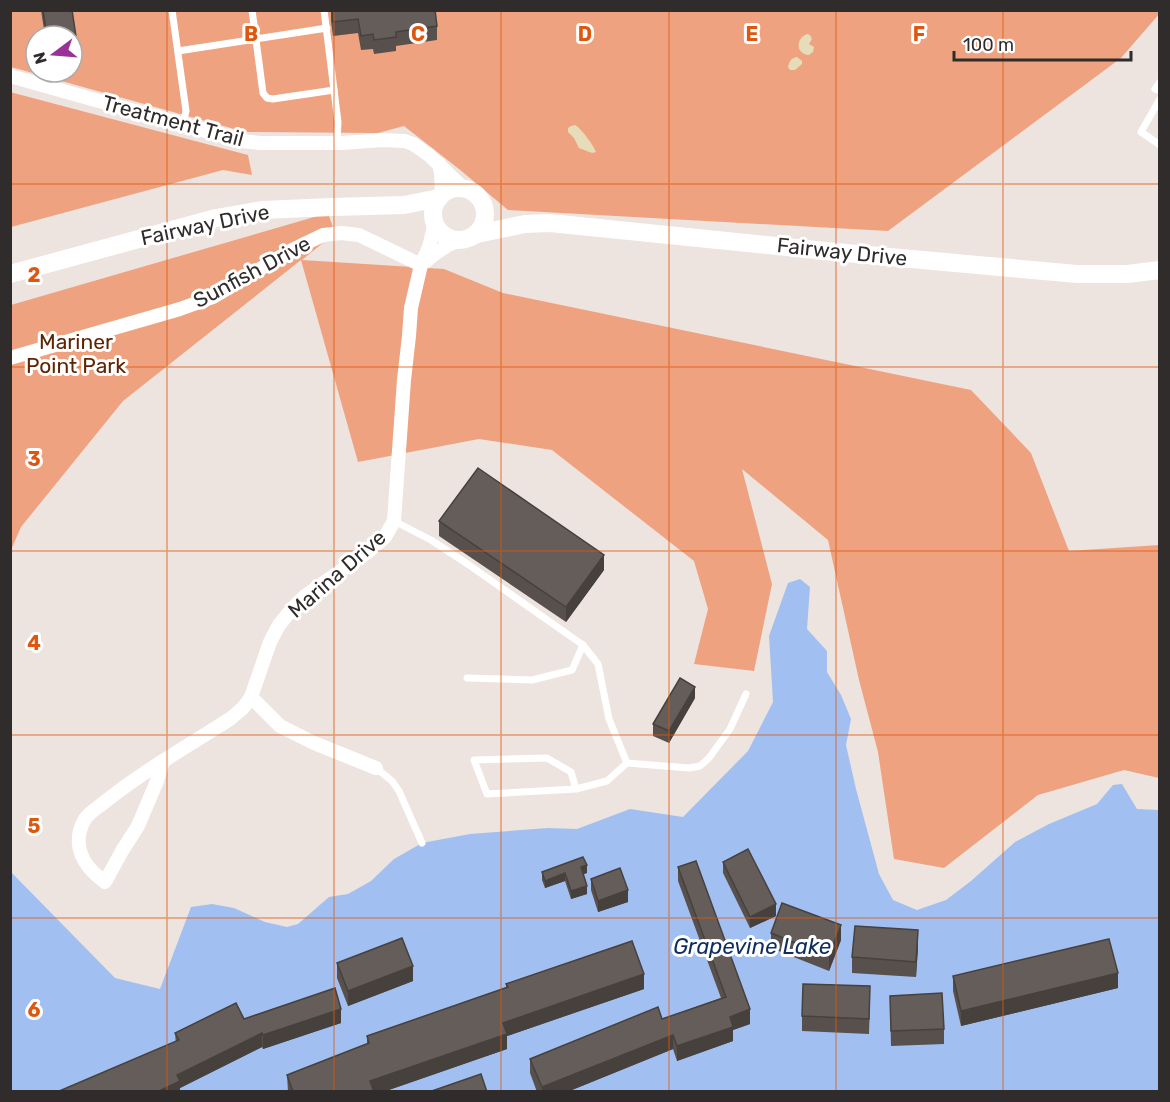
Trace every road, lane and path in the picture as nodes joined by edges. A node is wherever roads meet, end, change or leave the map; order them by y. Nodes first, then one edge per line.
1 (172, 10) edge
2 (252, 10) edge
3 (324, 10) edge
4 (327, 28) junction
5 (255, 39) junction
6 (178, 51) junction
7 (10, 76) edge
8 (1160, 82) edge
9 (334, 90) junction
10 (1160, 91) edge
11 (1160, 99) edge
12 (183, 124) junction
13 (337, 143) junction
14 (1160, 146) edge
15 (439, 164) junction
16 (462, 187) junction
17 (440, 195) junction
18 (484, 204) junction
19 (404, 205) junction
20 (434, 220) junction
21 (525, 224) junction
22 (468, 237) junction
23 (421, 265) junction
24 (1160, 270) edge
25 (10, 274) edge
26 (10, 358) edge
27 (394, 521) junction
28 (583, 645) junction
29 (467, 678) dead end
30 (746, 694) dead end
31 (251, 697) junction
32 (163, 761) junction
33 (627, 763) junction
34 (376, 768) joint
35 (576, 789) junction
36 (422, 843) dead end

1 - 6 lane
2 - 5 lane
3 - 4 lane
4 - 5 lane
4 - 9 lane
5 - 6 lane
5 - 9 lane
6 - 12 lane
7 - 12 street, Treatment Trail
8 - 10 lane
9 - 13 lane
11 - 14 lane
12 - 13 street, Treatment Trail
13 - 15 street, Treatment Trail
15 - 16 street, Treatment Trail
15 - 17 street
16 - 17 street, Fairway Drive
16 - 18 street, Fairway Drive
17 - 19 street, Fairway Drive
17 - 20 street
18 - 21 street, Fairway Drive
18 - 22 street
19 - 20 street, Fairway Drive
19 - 25 street, Fairway Drive
20 - 22 street, Fairway Drive
20 - 23 street, Marina Drive
21 - 22 street, Fairway Drive
21 - 24 street, Fairway Drive
22 - 23 street
23 - 26 street, Sunfish Drive
23 - 27 street, Marina Drive
27 - 28 lane
27 - 31 street, Marina Drive
28 - 29 lane
28 - 33 lane
30 - 33 lane
31 - 32 street, Marina Drive
31 - 34 street
32 - 32 street, Marina Drive
33 - 35 lane
34 - 36 lane
35 - 35 lane

